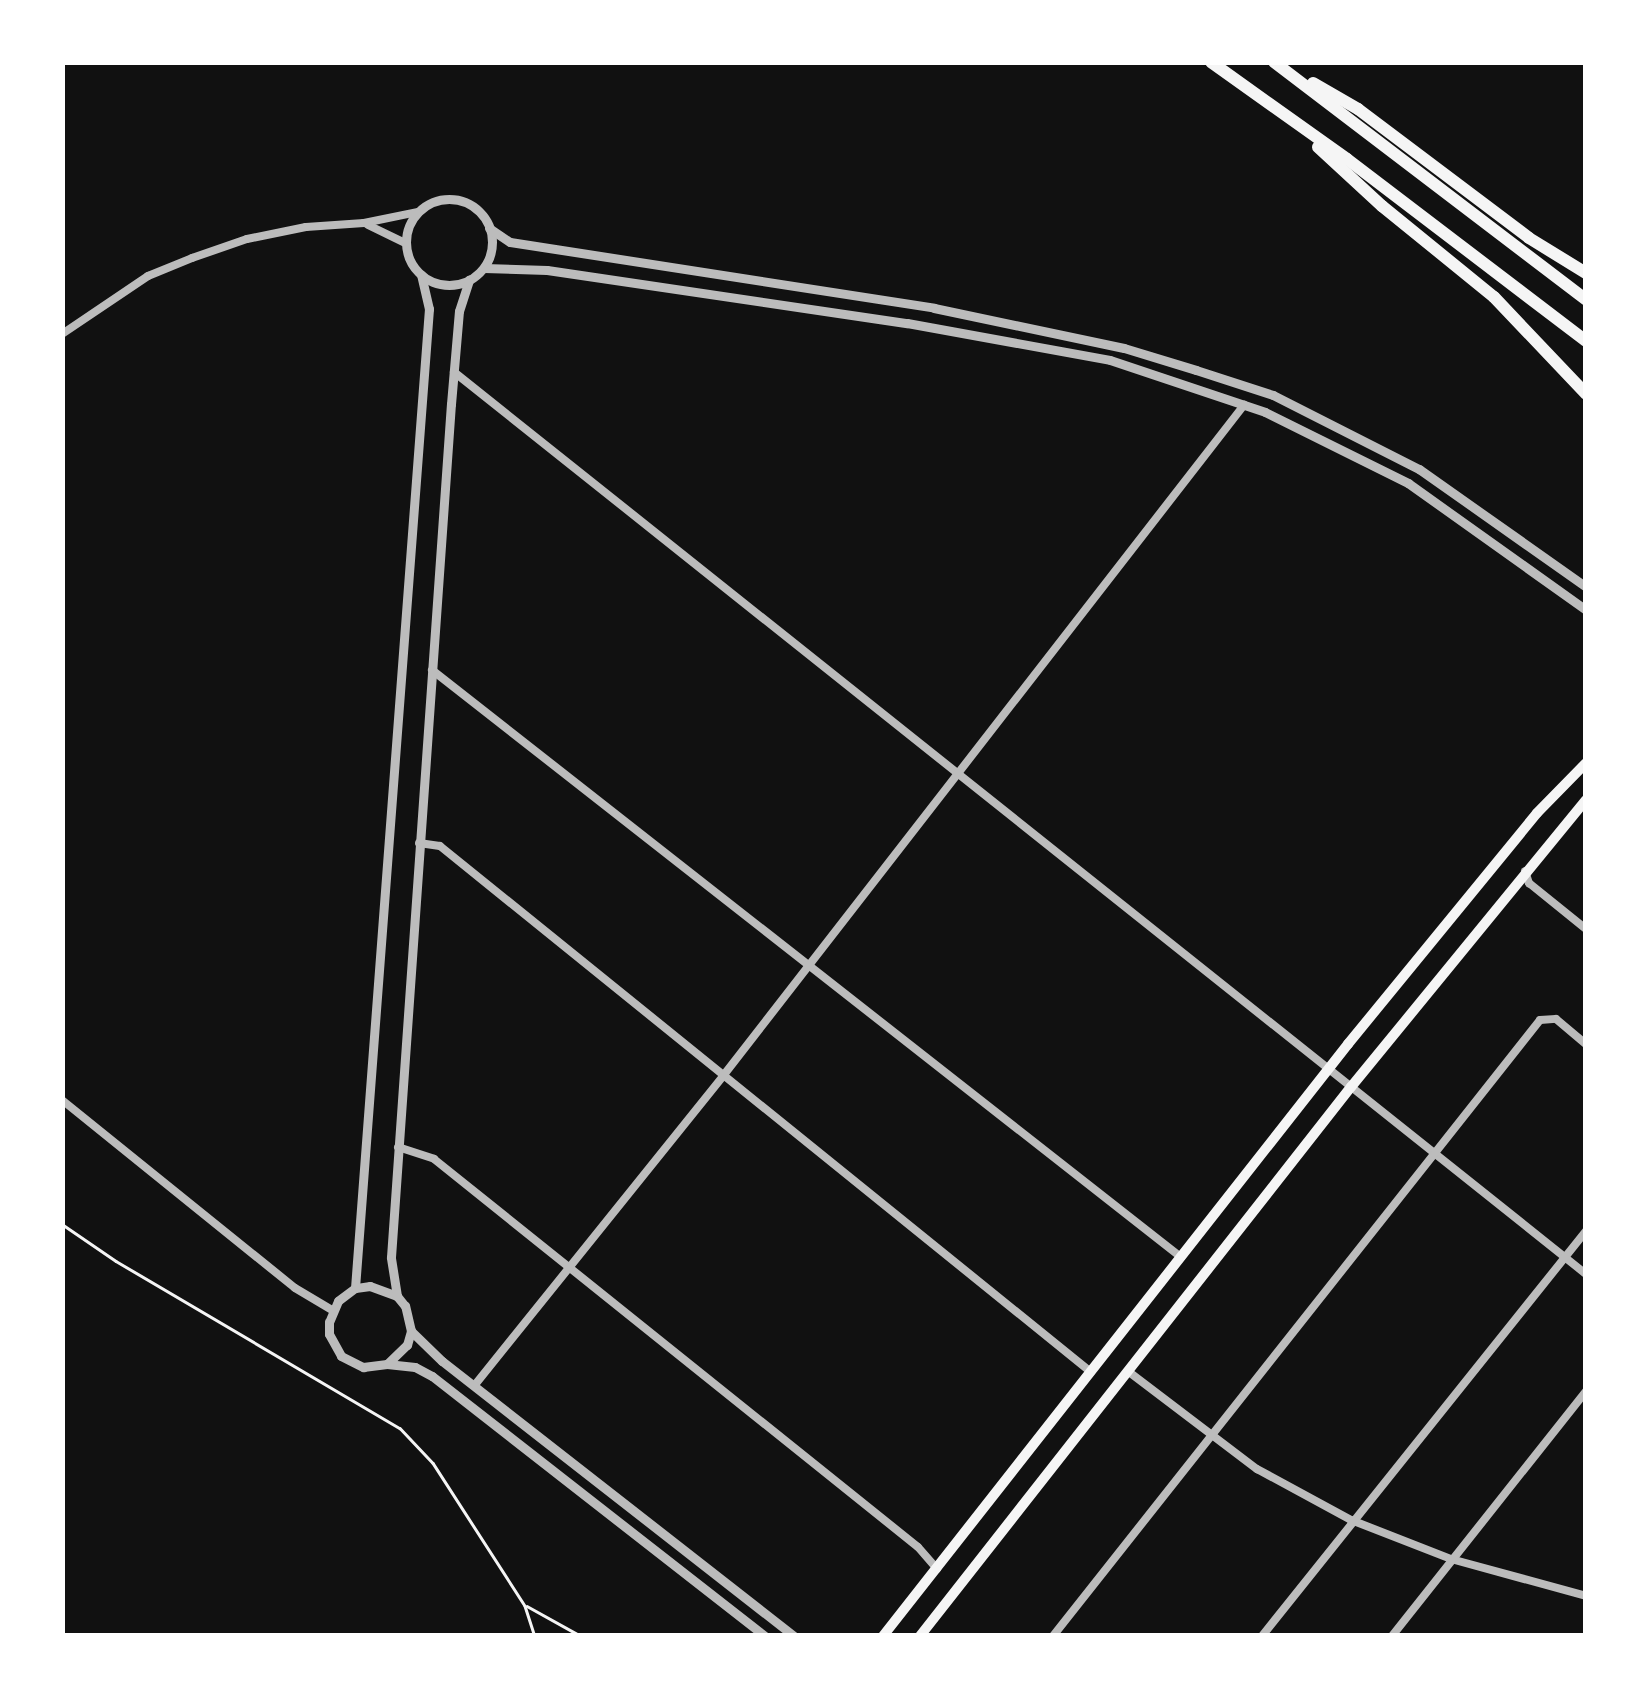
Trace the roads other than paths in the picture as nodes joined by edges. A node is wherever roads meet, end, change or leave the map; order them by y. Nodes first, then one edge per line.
1 (1211, 62) edge
2 (1276, 62) edge
3 (1280, 111) junction
4 (418, 212) junction
5 (364, 223) junction
6 (490, 228) junction
7 (405, 243) junction
8 (484, 268) junction
9 (1586, 273) edge
10 (421, 275) junction
11 (469, 280) junction
12 (1586, 300) edge
13 (62, 334) edge
14 (1586, 341) edge
15 (454, 372) junction
16 (1586, 394) edge
17 (1244, 405) junction
18 (1586, 587) edge
19 (1586, 610) edge
20 (432, 670) junction
21 (1586, 764) edge
22 (958, 777) junction
23 (1586, 800) edge
24 (419, 843) junction
25 (1525, 871) junction
26 (1586, 929) edge
27 (809, 964) junction
28 (1586, 1044) edge
29 (1328, 1069) junction
30 (724, 1076) junction
31 (1351, 1087) junction
32 (62, 1100) edge
33 (398, 1147) junction
34 (1434, 1154) junction
35 (1586, 1230) edge
36 (1181, 1257) junction
37 (1564, 1257) junction
38 (570, 1269) junction
39 (1586, 1274) edge
40 (356, 1288) junction
41 (397, 1296) junction
42 (332, 1310) junction
43 (411, 1332) junction
44 (388, 1364) junction
45 (1091, 1372) junction
46 (1129, 1372) junction
47 (474, 1386) junction
48 (1586, 1392) edge
49 (1210, 1435) junction
50 (1351, 1520) junction
51 (1451, 1560) junction
52 (936, 1570) junction
53 (1586, 1596) edge
54 (765, 1636) edge
55 (794, 1636) edge
56 (883, 1636) edge
57 (920, 1636) edge
58 (1053, 1636) edge
59 (1262, 1636) edge
60 (1392, 1636) edge

1 - 3 highway
2 - 9 highway
2 - 12 highway
3 - 14 highway
3 - 16 highway
4 - 5 street
4 - 6 street
4 - 7 street
5 - 7 street
5 - 13 street
6 - 8 street
6 - 18 street
7 - 10 street
8 - 11 street
8 - 17 street
10 - 11 street
10 - 40 street
11 - 15 street
15 - 20 street
15 - 22 street
17 - 19 street
17 - 22 street
20 - 24 street
20 - 27 street
21 - 29 main road
22 - 27 street
22 - 29 street
23 - 25 main road
24 - 30 street
24 - 33 street
25 - 26 street
25 - 31 main road
27 - 30 street
27 - 36 street
28 - 34 street
29 - 31 street
29 - 36 main road
30 - 38 street
30 - 45 street
31 - 34 street
31 - 46 main road
32 - 42 street
33 - 38 street
33 - 41 street
34 - 37 street
34 - 49 street
35 - 37 street
36 - 45 main road
37 - 39 street
37 - 50 street
38 - 47 street
38 - 52 street
40 - 41 street
40 - 42 street
41 - 43 street
42 - 44 street
43 - 44 street
43 - 47 street
44 - 54 street
45 - 52 main road
46 - 49 street
46 - 57 main road
47 - 55 street
48 - 51 street
49 - 50 street
49 - 58 street
50 - 51 street
50 - 59 street
51 - 53 street
51 - 60 street
52 - 56 main road

